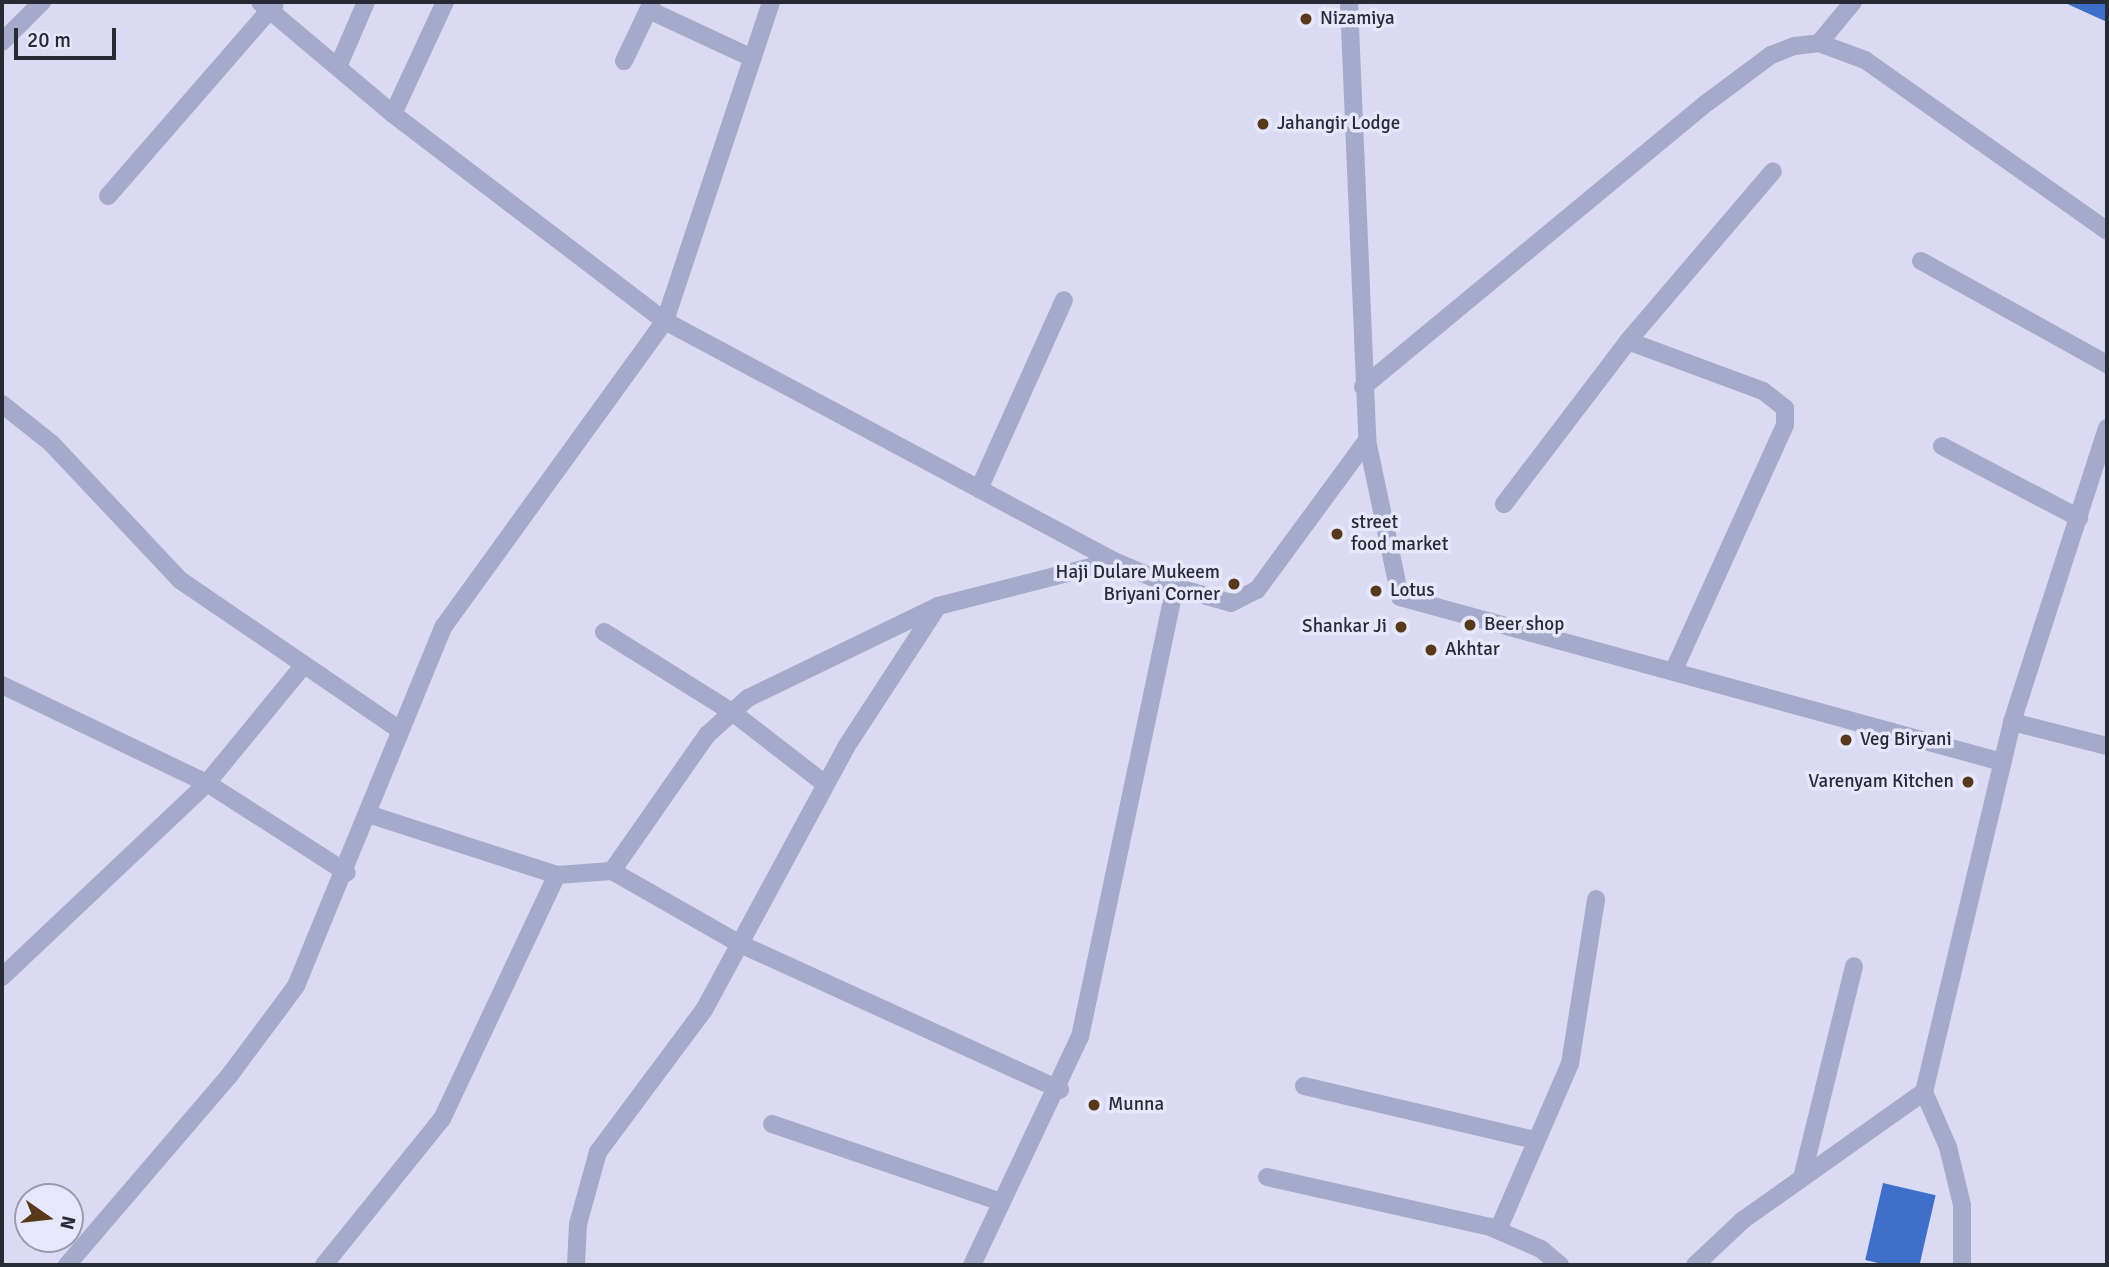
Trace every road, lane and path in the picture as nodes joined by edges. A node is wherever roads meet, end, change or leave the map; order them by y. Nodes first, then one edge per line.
1 (42, 2) edge
2 (366, 2) edge
3 (445, 2) edge
4 (771, 2) edge
5 (1349, 2) edge
6 (1853, 2) edge
7 (269, 5) edge
8 (650, 6) edge
9 (5, 33) edge
10 (1819, 43) junction
11 (752, 58) junction
12 (624, 61) dead end
13 (338, 67) junction
14 (393, 114) junction
15 (1773, 171) dead end
16 (108, 196) dead end
17 (2107, 231) edge
18 (1921, 261) dead end
19 (1064, 300) dead end
20 (665, 321) junction
21 (1628, 341) junction
22 (2107, 365) edge
23 (1363, 387) junction
24 (2, 404) edge
25 (2107, 428) edge
26 (1367, 440) junction
27 (1942, 446) dead end
28 (979, 489) junction
29 (1504, 504) dead end
30 (2079, 518) junction
31 (1114, 561) junction
32 (1175, 587) junction
33 (938, 606) junction
34 (604, 632) dead end
35 (303, 666) junction
36 (1674, 670) junction
37 (2, 685) edge
38 (732, 712) junction
39 (2012, 722) junction
40 (397, 728) junction
41 (2107, 746) edge
42 (2002, 762) junction
43 (207, 783) junction
44 (825, 784) junction
45 (371, 815) junction
46 (612, 871) junction
47 (347, 873) junction
48 (557, 875) junction
49 (1596, 899) dead end
50 (738, 943) junction
51 (1854, 966) dead end
52 (2, 977) edge
53 (1304, 1086) dead end
54 (1060, 1090) junction
55 (1924, 1092) junction
56 (772, 1125) dead end
57 (1535, 1140) junction
58 (1267, 1177) dead end
59 (1801, 1178) junction
60 (998, 1201) junction
61 (1498, 1230) junction
62 (67, 1265) edge
63 (324, 1265) edge
64 (576, 1265) edge
65 (972, 1265) edge
66 (1560, 1265) edge
67 (1695, 1265) edge
68 (1962, 1265) edge

1 - 9 street
2 - 13 street
3 - 14 street
4 - 11 street
5 - 23 street
6 - 10 street
7 - 13 street
7 - 16 street
8 - 11 street
8 - 12 street
10 - 17 street
10 - 23 street
11 - 20 street
13 - 14 street
14 - 20 street
15 - 21 street
18 - 22 street
19 - 28 street
20 - 28 street
20 - 40 street
21 - 29 street
21 - 36 street
23 - 26 street
24 - 35 street
25 - 30 street
26 - 32 street
26 - 36 street
27 - 30 street
28 - 31 street
30 - 39 street
31 - 32 street
31 - 33 street
32 - 54 street
33 - 38 street
33 - 44 street
34 - 38 street
35 - 40 street
35 - 43 street
36 - 42 street
37 - 43 street
38 - 44 street
38 - 46 street
39 - 41 street
39 - 42 street
40 - 45 street
42 - 55 street
43 - 47 street
43 - 52 street
44 - 50 street
45 - 47 street
45 - 48 street
46 - 48 street
46 - 50 street
47 - 62 street
48 - 63 street
49 - 57 street
50 - 54 street
50 - 64 street
51 - 59 street
53 - 57 street
54 - 60 street
55 - 59 street
55 - 68 street
56 - 60 street
57 - 61 street
58 - 61 street
59 - 67 street
60 - 65 street
61 - 66 street

